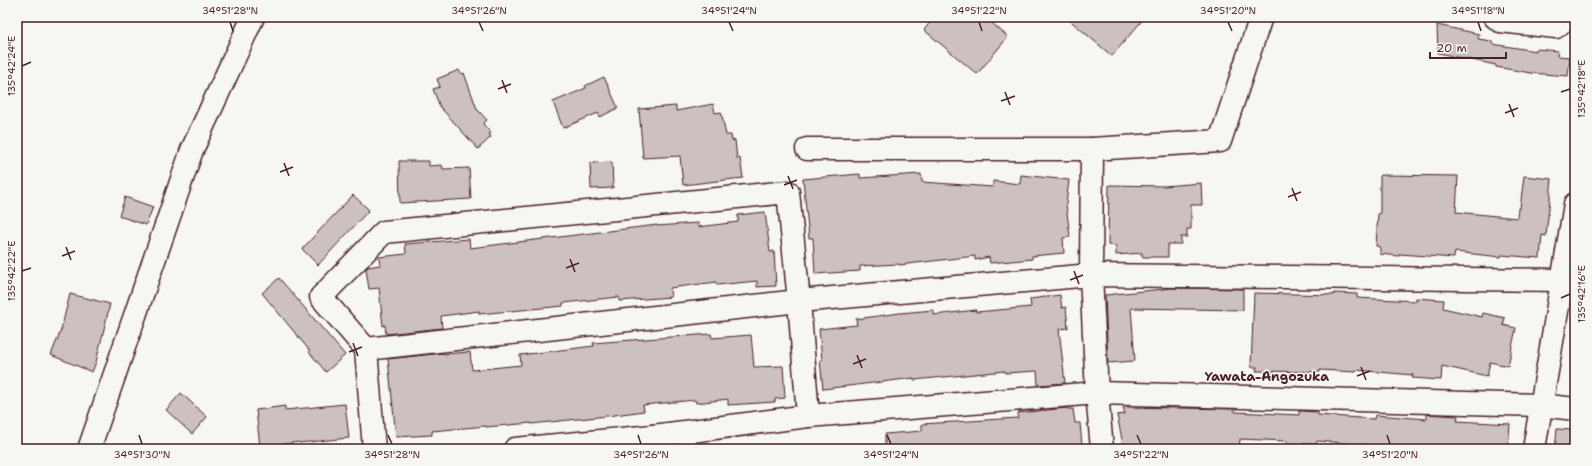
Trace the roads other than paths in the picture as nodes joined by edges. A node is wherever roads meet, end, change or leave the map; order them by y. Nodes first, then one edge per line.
1 (253, 17) edge
2 (1261, 17) edge
3 (1495, 17) edge
4 (1568, 17) edge
5 (807, 149) dead end
6 (1092, 149) junction
7 (1575, 204) edge
8 (1091, 275) junction
9 (1569, 281) edge
10 (799, 301) junction
11 (366, 349) junction
12 (1097, 392) junction
13 (1540, 405) junction
14 (1575, 409) edge
15 (808, 416) junction
16 (655, 442) edge
17 (570, 446) edge
18 (89, 449) edge
19 (374, 449) edge
20 (515, 449) edge
21 (1102, 449) edge
22 (1534, 449) edge

1 - 18 street
2 - 6 street
3 - 4 street
5 - 6 street
6 - 8 street
7 - 9 street
8 - 9 street
8 - 10 street
8 - 12 street
9 - 13 street
10 - 11 street
10 - 11 street
10 - 15 street
11 - 19 street
12 - 13 street
12 - 15 street
12 - 21 street
13 - 14 street
13 - 22 street
15 - 16 street
16 - 17 street
17 - 20 street

